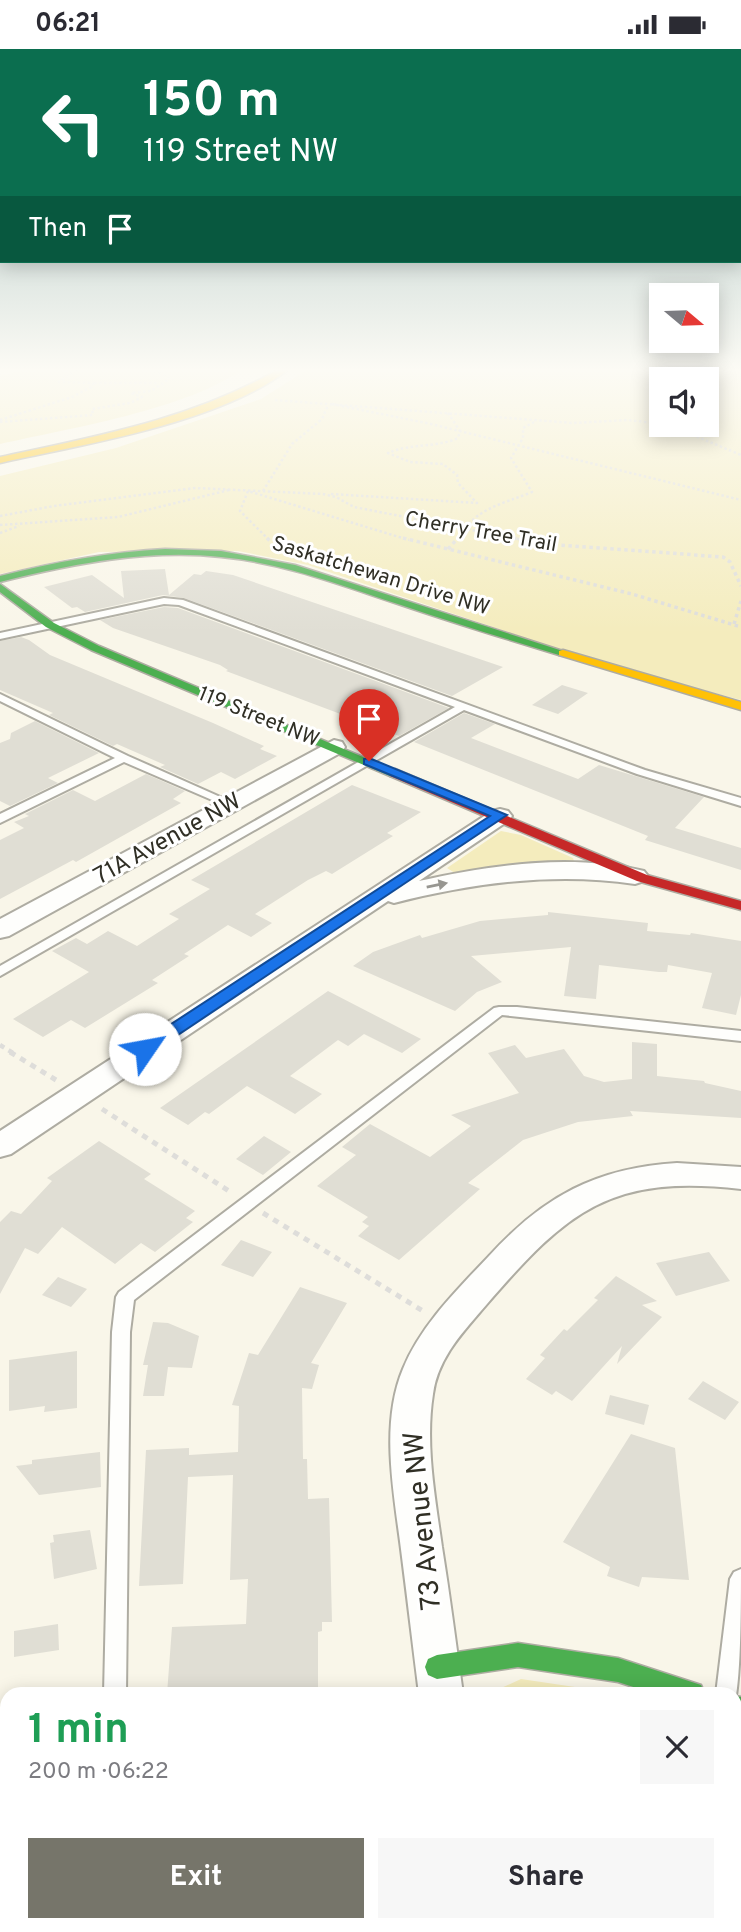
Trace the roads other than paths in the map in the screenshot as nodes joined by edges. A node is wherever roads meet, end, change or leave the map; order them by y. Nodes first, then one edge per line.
1 (39, 457) edge
2 (0, 467) edge
3 (0, 579) edge
4 (0, 587) edge
5 (50, 625) junction
6 (0, 636) edge
7 (0, 697) edge
8 (741, 706) edge
9 (462, 708) junction
10 (334, 747) junction
11 (124, 758) junction
12 (369, 761) junction
13 (741, 802) edge
14 (230, 804) junction
15 (500, 815) junction
16 (0, 819) edge
17 (642, 878) junction
18 (371, 901) junction
19 (741, 906) edge
20 (0, 930) edge
21 (0, 972) edge
22 (741, 1036) edge
23 (0, 1146) edge
24 (741, 1178) edge
25 (741, 1579) edge
26 (439, 1681) edge
27 (115, 1687) edge
28 (669, 1687) edge
29 (728, 1687) edge

1 - 2 street
3 - 8 street, Saskatchewan Drive NW
4 - 5 street, 119 Street NW
5 - 6 lane
5 - 9 lane
5 - 10 street, 119 Street NW
7 - 11 lane
9 - 12 lane
9 - 13 lane
10 - 12 street, 119 Street NW
10 - 14 street, 71A Avenue NW
11 - 14 lane
11 - 16 lane
12 - 15 street, 119 Street NW
12 - 21 lane
14 - 20 street, 71A Avenue NW
15 - 17 street, 119 Street NW
15 - 18 street
18 -> 17 street, 119 Street NW
17 - 19 street, 119 Street NW
18 - 23 street
22 - 27 lane
24 - 26 street, 73 Avenue NW
25 - 29 lane
26 - 28 street

